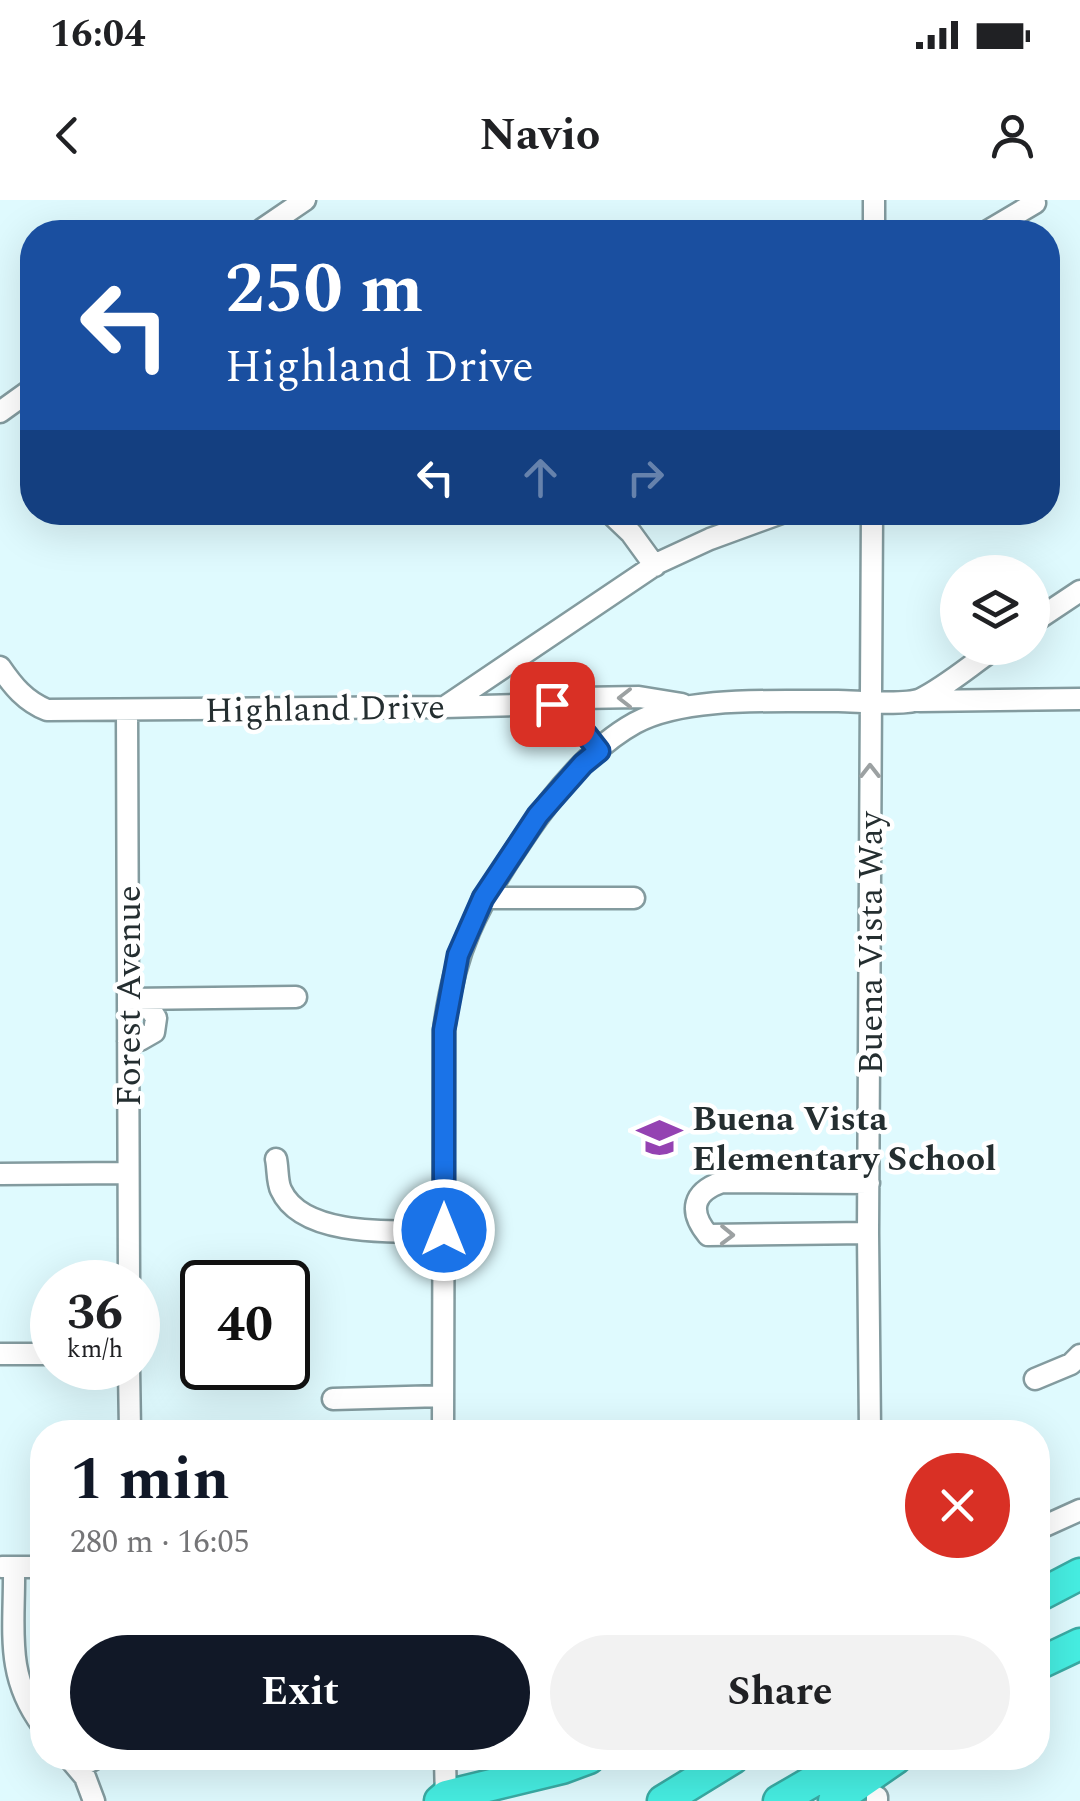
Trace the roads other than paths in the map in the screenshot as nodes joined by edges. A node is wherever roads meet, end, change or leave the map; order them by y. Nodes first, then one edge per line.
1 (305, 200) edge
2 (1036, 203) dead end
3 (276, 220) edge
4 (1007, 220) edge
5 (623, 525) edge
6 (750, 525) edge
7 (872, 525) edge
8 (655, 566) junction
9 (1080, 591) edge
10 (1050, 611) edge
11 (970, 665) edge
12 (0, 667) edge
13 (1080, 699) edge
14 (870, 700) junction
15 (918, 700) junction
16 (552, 704) junction
17 (710, 704) junction
18 (444, 707) junction
19 (127, 710) junction
20 (599, 751) junction
21 (483, 898) junction
22 (634, 898) dead end
23 (296, 997) dead end
24 (136, 999) junction
25 (276, 1158) dead end
26 (128, 1173) junction
27 (0, 1174) edge
28 (869, 1184) junction
29 (444, 1230) junction
30 (868, 1233) junction
31 (129, 1260) edge
32 (0, 1354) edge
33 (30, 1354) edge
34 (1080, 1355) edge
35 (1035, 1379) dead end
36 (130, 1390) edge
37 (444, 1396) junction
38 (334, 1399) dead end
39 (130, 1420) edge
40 (444, 1420) edge
41 (870, 1420) edge
42 (1080, 1510) edge
43 (1050, 1524) edge
44 (7, 1568) edge
45 (1080, 1572) edge
46 (1050, 1579) edge
47 (1050, 1589) edge
48 (1080, 1644) edge
49 (1050, 1658) edge
50 (30, 1708) edge
51 (83, 1770) edge
52 (445, 1770) edge
53 (554, 1770) edge
54 (713, 1770) edge
55 (832, 1770) edge
56 (879, 1770) edge
57 (444, 1799) edge
58 (94, 1801) edge
59 (662, 1801) edge
60 (779, 1801) edge
61 (834, 1801) edge

1 - 3 street
2 - 4 street
5 - 8 street
6 - 8 street
7 - 14 street, Buena Vista Way
8 - 18 street
9 - 10 street
11 - 15 street
12 - 19 street, Highland Drive
13 - 15 street
14 - 15 street
14 - 17 street
28 -> 14 street, Buena Vista Way
17 -> 16 street, Highland Drive
16 - 18 street, Highland Drive
16 - 20 street
17 - 20 street
18 - 19 street, Highland Drive
19 - 24 street, Forest Avenue
20 - 21 street
21 - 22 street
21 - 29 street
23 - 24 street
24 - 26 street, Forest Avenue
25 - 29 street
26 - 27 street
26 - 31 street, Forest Avenue
28 - 30 street, Buena Vista Way
28 -> 30 street
29 - 37 street
30 - 41 street, Buena Vista Way
32 - 33 street
34 - 35 street
36 - 39 street
37 - 38 street
37 - 40 street
42 - 43 street
44 - 50 street
45 - 46 highway
45 - 47 highway
48 - 49 highway
51 - 58 street
52 - 57 street
53 - 57 highway
54 - 59 highway
55 - 60 highway
56 - 61 highway

